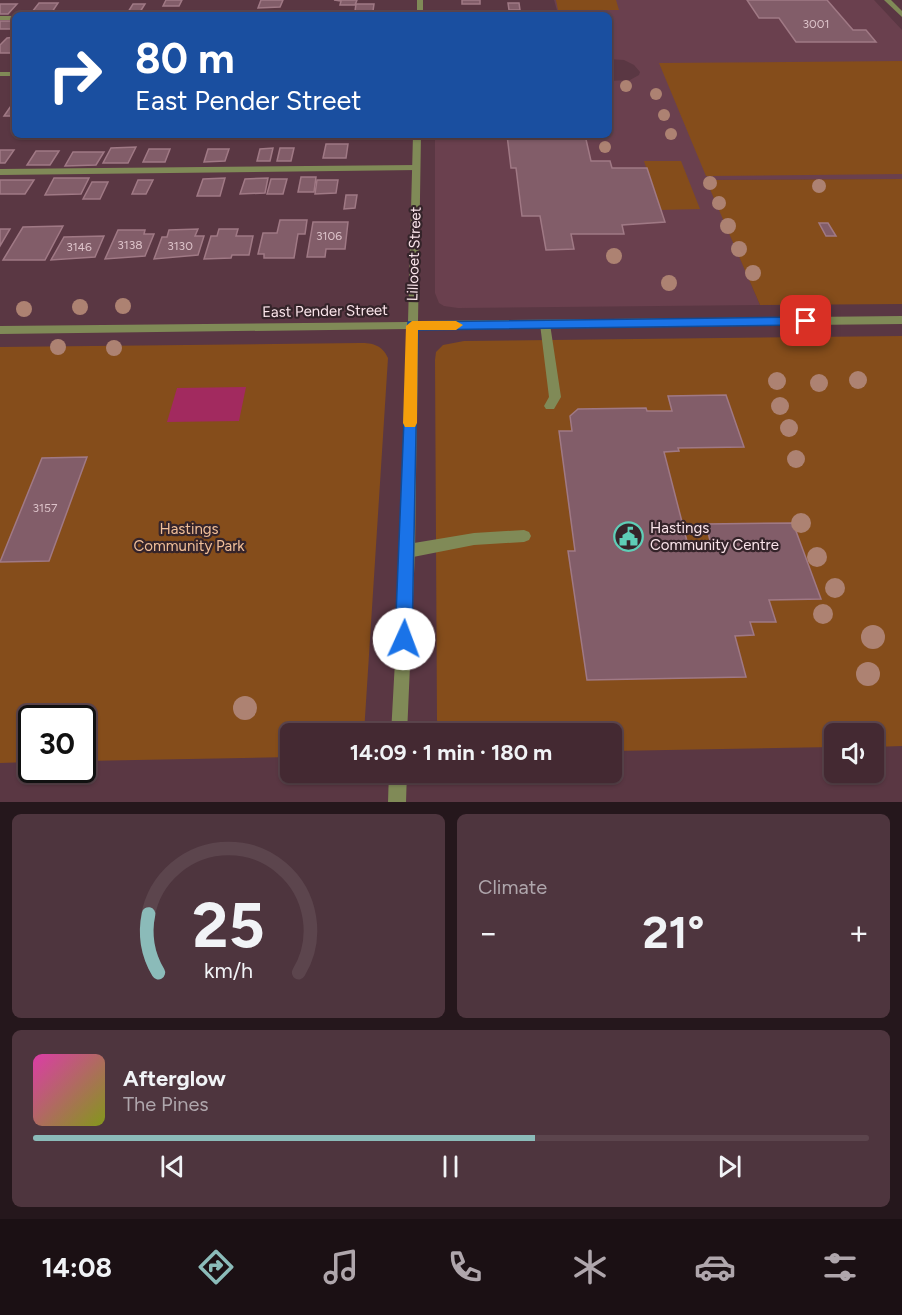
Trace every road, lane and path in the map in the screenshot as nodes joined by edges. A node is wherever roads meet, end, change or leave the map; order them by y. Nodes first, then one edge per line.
1 (887, 0) edge
2 (901, 13) edge
3 (417, 138) edge
4 (416, 168) junction
5 (0, 172) edge
6 (902, 320) edge
7 (545, 324) junction
8 (412, 326) junction
9 (0, 330) edge
10 (550, 406) dead end
11 (524, 536) dead end
12 (408, 551) junction
13 (400, 723) edge
14 (398, 783) edge
15 (397, 802) edge

1 - 2 street
3 - 4 street, Lillooet Street
4 - 5 street
4 - 8 street, Lillooet Street
6 - 7 street, East Pender Street
7 - 8 street, East Pender Street
7 - 10 street
8 - 9 street, East Pender Street
8 - 12 street, Lillooet Street
11 - 12 street
12 - 13 street, Lillooet Street
14 - 15 street

